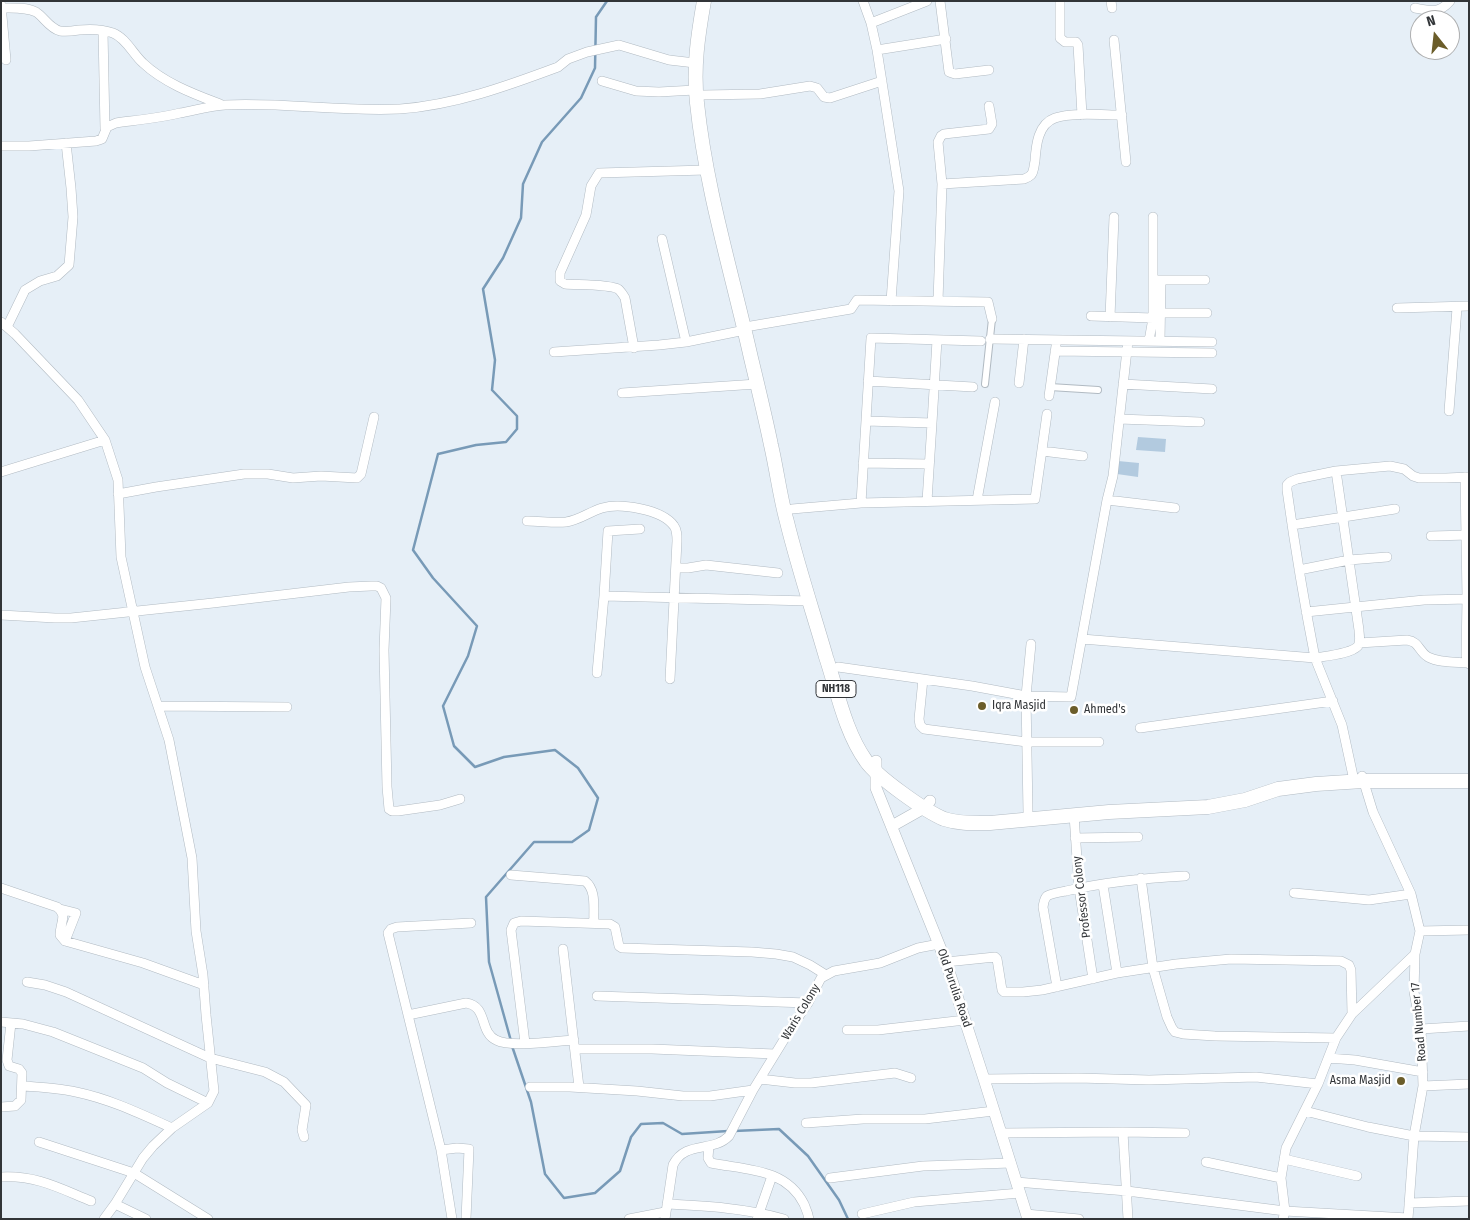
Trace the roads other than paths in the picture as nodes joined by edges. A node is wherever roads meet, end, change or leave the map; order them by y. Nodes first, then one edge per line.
1 (704, 1) edge
2 (712, 1) edge
3 (926, 1) edge
4 (940, 1) edge
5 (1060, 1) edge
6 (1450, 1) edge
7 (867, 3) edge
8 (2, 6) edge
9 (1415, 8) dead end
10 (871, 23) junction
11 (103, 31) junction
12 (946, 39) junction
13 (1114, 40) dead end
14 (876, 50) junction
15 (6, 60) dead end
16 (695, 63) junction
17 (989, 70) dead end
18 (602, 81) dead end
19 (882, 81) junction
20 (699, 93) junction
21 (223, 105) junction
22 (989, 106) dead end
23 (1082, 115) junction
24 (1122, 115) junction
25 (104, 130) junction
26 (66, 143) junction
27 (1, 146) edge
28 (1126, 162) dead end
29 (706, 170) junction
30 (942, 184) junction
31 (1114, 217) dead end
32 (1153, 217) dead end
33 (662, 239) dead end
34 (1157, 280) junction
35 (1205, 280) dead end
36 (891, 301) junction
37 (938, 301) junction
38 (1469, 306) edge
39 (1397, 308) dead end
40 (1457, 308) junction
41 (1206, 314) dead end
42 (1157, 315) junction
43 (1091, 316) dead end
44 (1110, 317) junction
45 (992, 319) joint
46 (4, 325) edge
47 (748, 328) junction
48 (1024, 339) junction
49 (937, 340) junction
50 (985, 340) junction
51 (1057, 340) junction
52 (1128, 341) junction
53 (1149, 341) junction
54 (1160, 341) junction
55 (686, 342) junction
56 (1212, 342) dead end
57 (634, 348) junction
58 (1055, 351) junction
59 (554, 352) dead end
60 (1126, 352) junction
61 (1212, 353) dead end
62 (868, 381) junction
63 (1019, 383) dead end
64 (757, 384) junction
65 (934, 384) junction
66 (985, 384) dead end
67 (1123, 384) junction
68 (973, 387) dead end
69 (1212, 389) dead end
70 (1098, 390) dead end
71 (1049, 392) joint
72 (622, 393) dead end
73 (995, 402) dead end
74 (1449, 411) dead end
75 (1047, 414) dead end
76 (374, 418) dead end
77 (1119, 419) junction
78 (866, 421) junction
79 (1200, 422) dead end
80 (932, 423) junction
81 (105, 440) junction
82 (1042, 451) junction
83 (1083, 456) dead end
84 (863, 463) junction
85 (930, 464) junction
86 (1336, 471) junction
87 (1, 472) edge
88 (1467, 477) edge
89 (118, 494) junction
90 (977, 500) junction
91 (1106, 500) junction
92 (927, 502) junction
93 (861, 503) junction
94 (1175, 508) dead end
95 (792, 509) junction
96 (1395, 509) dead end
97 (1343, 518) junction
98 (527, 521) dead end
99 (1292, 525) junction
100 (640, 529) dead end
101 (1468, 534) edge
102 (1431, 536) dead end
103 (1387, 557) dead end
104 (1349, 560) junction
105 (676, 568) junction
106 (1299, 570) junction
107 (778, 572) dead end
108 (604, 596) junction
109 (673, 598) junction
110 (1468, 598) edge
111 (810, 601) junction
112 (1355, 606) junction
113 (133, 611) junction
114 (1306, 612) junction
115 (1, 615) edge
116 (1082, 639) junction
117 (1359, 643) junction
118 (1031, 644) dead end
119 (1315, 658) junction
120 (1468, 663) edge
121 (838, 667) junction
122 (597, 673) dead end
123 (670, 679) dead end
124 (923, 679) junction
125 (1026, 696) junction
126 (1333, 701) junction
127 (158, 706) junction
128 (287, 707) dead end
129 (1140, 728) dead end
130 (1027, 742) junction
131 (1100, 742) dead end
132 (876, 767) junction
133 (1469, 776) edge
134 (1360, 778) junction
135 (1469, 781) edge
136 (460, 799) dead end
137 (927, 805) junction
138 (1028, 813) junction
139 (1074, 815) junction
140 (892, 826) junction
141 (1138, 837) dead end
142 (1076, 838) junction
143 (512, 875) dead end
144 (1185, 876) dead end
145 (1141, 878) junction
146 (1102, 885) junction
147 (1, 888) edge
148 (1078, 888) junction
149 (1294, 893) dead end
150 (1411, 894) junction
151 (60, 910) junction
152 (471, 923) dead end
153 (594, 923) junction
154 (1469, 930) edge
155 (1420, 932) junction
156 (65, 942) junction
157 (939, 944) junction
158 (563, 949) dead end
159 (1415, 954) junction
160 (946, 962) junction
161 (1153, 968) junction
162 (1117, 973) junction
163 (826, 974) junction
164 (1093, 979) junction
165 (27, 982) dead end
166 (204, 985) junction
167 (1057, 987) junction
168 (597, 996) dead end
169 (808, 1003) junction
170 (1352, 1014) junction
171 (408, 1015) junction
172 (965, 1020) junction
173 (6, 1022) edge
174 (1469, 1026) edge
175 (1421, 1028) junction
176 (847, 1030) dead end
177 (1336, 1038) junction
178 (520, 1043) junction
179 (575, 1044) junction
180 (775, 1054) junction
181 (210, 1058) junction
182 (1328, 1058) junction
183 (1423, 1072) junction
184 (911, 1078) dead end
185 (760, 1079) junction
186 (984, 1079) junction
187 (1318, 1084) junction
188 (1469, 1084) edge
189 (22, 1086) junction
190 (1423, 1086) junction
191 (530, 1087) dead end
192 (579, 1087) junction
193 (754, 1090) junction
194 (208, 1103) junction
195 (1, 1107) edge
196 (1304, 1111) junction
197 (994, 1112) junction
198 (806, 1123) dead end
199 (172, 1128) junction
200 (1123, 1132) junction
201 (1002, 1133) junction
202 (1185, 1133) dead end
203 (1414, 1136) junction
204 (1469, 1136) edge
205 (304, 1137) dead end
206 (39, 1142) dead end
207 (709, 1146) junction
208 (441, 1150) junction
209 (1284, 1159) junction
210 (1206, 1162) dead end
211 (1011, 1163) junction
212 (134, 1173) junction
213 (772, 1176) junction
214 (1357, 1176) dead end
215 (1, 1177) edge
216 (830, 1178) dead end
217 (1281, 1178) junction
218 (1018, 1187) junction
219 (1127, 1191) junction
220 (91, 1201) dead end
221 (1469, 1201) edge
222 (1409, 1202) junction
223 (115, 1204) junction
224 (666, 1212) edge
225 (862, 1214) dead end
226 (1284, 1215) edge
227 (758, 1216) edge
228 (1027, 1216) edge
229 (635, 1218) edge
230 (1408, 1218) edge
231 (104, 1219) edge
232 (146, 1219) edge
233 (208, 1219) edge
234 (452, 1219) edge
235 (466, 1219) edge
236 (784, 1219) edge
237 (809, 1219) edge
238 (1079, 1219) edge
239 (1128, 1219) edge

1 - 16 highway, NH118
2 - 20 highway, NH118
3 - 10 street
4 - 12 street
5 - 23 street
6 - 9 street
7 - 10 street
8 - 11 street
8 - 15 street
10 - 14 street
11 - 21 street
11 - 25 street
12 - 14 street
12 - 17 street
13 - 24 street
14 - 19 street
16 - 20 highway, NH118
16 - 21 street
18 - 20 street
19 - 20 street
19 - 36 street
20 - 29 highway, NH118
20 - 47 highway, NH118
21 - 25 street
22 - 30 street
23 - 24 street
23 - 30 street
24 - 28 street
25 - 26 street
26 - 27 street
26 - 46 street
29 - 47 highway, NH118
29 - 57 street
30 - 37 street
31 - 44 street
32 - 34 street
33 - 55 street
34 - 35 street
34 - 42 street
36 - 37 street
36 - 47 street
37 - 45 street
38 - 40 street
39 - 40 street
40 - 74 street
41 - 42 street
42 - 44 street
42 - 53 street
42 - 54 street
43 - 44 street
45 - 50 street
46 - 81 street
47 - 55 street
47 - 64 highway, NH118
47 - 95 highway, NH118
48 - 50 street
48 - 51 street
48 - 63 street
49 - 50 street
49 - 62 street
49 - 65 street
50 - 66 street
51 - 52 street
51 - 58 street
52 - 53 street
52 - 60 street
53 - 54 street
54 - 56 street
55 - 57 street
57 - 59 street
58 - 60 street
58 - 71 street
60 - 61 street
60 - 67 street
62 - 65 street
62 - 78 street
64 - 72 street
64 - 111 highway, NH118
65 - 68 street
65 - 80 street
67 - 69 street
67 - 77 street
70 - 71 street
73 - 90 street
75 - 82 street
76 - 89 street
77 - 79 street
77 - 91 street
78 - 80 street
78 - 84 street
80 - 85 street
81 - 87 street
81 - 89 street
82 - 83 street
82 - 90 street
84 - 85 street
84 - 93 street
85 - 92 street
86 - 88 street
86 - 97 street
86 - 99 street, Road Number 17
88 - 101 street
89 - 113 street
90 - 92 street
91 - 94 street
91 - 116 street
92 - 93 street
93 - 95 street
95 - 121 highway, NH118
96 - 97 street
97 - 99 street
97 - 104 street
98 - 105 street
99 - 106 street, Road Number 17
100 - 108 street
101 - 102 street
101 - 110 street
103 - 104 street
104 - 106 street
104 - 112 street
105 - 107 street
105 - 109 street
106 - 114 street, Road Number 17
108 - 109 street
108 - 122 street
109 - 111 street
109 - 123 street
110 - 112 street
110 - 120 street
111 - 132 highway, NH118
112 - 114 street
112 - 117 street
113 - 115 street
113 - 127 street
113 - 136 street
114 - 119 street, Road Number 17
116 - 119 street
116 - 125 street
117 - 119 street
117 - 120 street
118 - 125 street
119 - 126 street, Road Number 17
121 - 124 street
121 - 132 highway, NH118
124 - 125 street
124 - 130 street
125 - 130 street
126 - 129 street
126 - 134 street, Road Number 17
127 - 128 street
127 - 166 street
130 - 131 street
130 - 138 street
132 - 137 highway, NH118
132 - 140 main road, Old Purulia Road
133 - 134 highway, NH118
134 - 135 highway, NH118
134 - 138 highway, NH118
134 - 139 highway, NH118
134 - 150 street, Road Number 17
137 - 138 highway, NH118
137 - 139 highway, NH118
137 - 140 main road
139 - 142 street, Professor Colony
140 - 157 main road, Old Purulia Road
141 - 142 street
142 - 148 street, Professor Colony
143 - 153 street
144 - 145 street
145 - 146 street
145 - 161 street
146 - 148 street
146 - 162 street
147 - 151 street
148 - 164 street, Professor Colony
148 - 167 street
149 - 150 street
150 - 155 street, Road Number 17
151 - 156 street
151 - 156 street
152 - 171 street
153 - 163 street
153 - 178 street
154 - 155 street
155 - 159 street, Road Number 17
156 - 166 street
157 - 160 main road, Old Purulia Road
157 - 163 street, Waris Colony
158 - 179 street
159 - 170 street
159 - 175 street, Road Number 17
160 - 167 street
160 - 172 main road, Old Purulia Road
161 - 162 street
161 - 170 street
161 - 177 street
162 - 164 street
163 - 169 street, Waris Colony
164 - 167 street
165 - 181 street
166 - 181 street
168 - 169 street
169 - 180 street, Waris Colony
170 - 177 street
171 - 178 street
171 - 208 street
172 - 176 street
172 - 186 main road, Old Purulia Road
173 - 189 street
173 - 194 street
174 - 175 street
175 - 183 street, Road Number 17
177 - 182 street
178 - 179 street
179 - 180 street
179 - 192 street
180 - 185 street, Waris Colony
181 - 194 street
181 - 205 street
182 - 183 street
182 - 187 street
183 - 190 street, Road Number 17
184 - 185 street
185 - 193 street, Waris Colony
186 - 187 street
186 - 197 main road, Old Purulia Road
187 - 196 street
188 - 190 street
189 - 195 street
189 - 199 street
190 - 203 street, Road Number 17
191 - 192 street
192 - 193 street
193 - 207 street, Waris Colony
194 - 199 street
196 - 203 street
196 - 209 street
197 - 198 street
197 - 201 main road, Old Purulia Road
199 - 212 street
200 - 201 street
200 - 202 street
200 - 219 street
201 - 211 main road, Old Purulia Road
203 - 204 street
203 - 222 street, Road Number 17
206 - 212 street
207 - 213 street
207 - 224 street
208 - 234 street
208 - 235 street
209 - 214 street
209 - 217 street
210 - 217 street
211 - 216 street
211 - 218 main road, Old Purulia Road
212 - 223 street
212 - 233 street
213 - 227 street
213 - 237 street
215 - 220 street
217 - 226 street
218 - 219 street
218 - 225 street
218 - 228 main road, Old Purulia Road
219 - 226 street
219 - 239 street
221 - 222 street
222 - 230 street, Road Number 17
223 - 231 street
223 - 232 street
224 - 227 street
224 - 229 street
226 - 230 street
227 - 236 street
228 - 238 street

